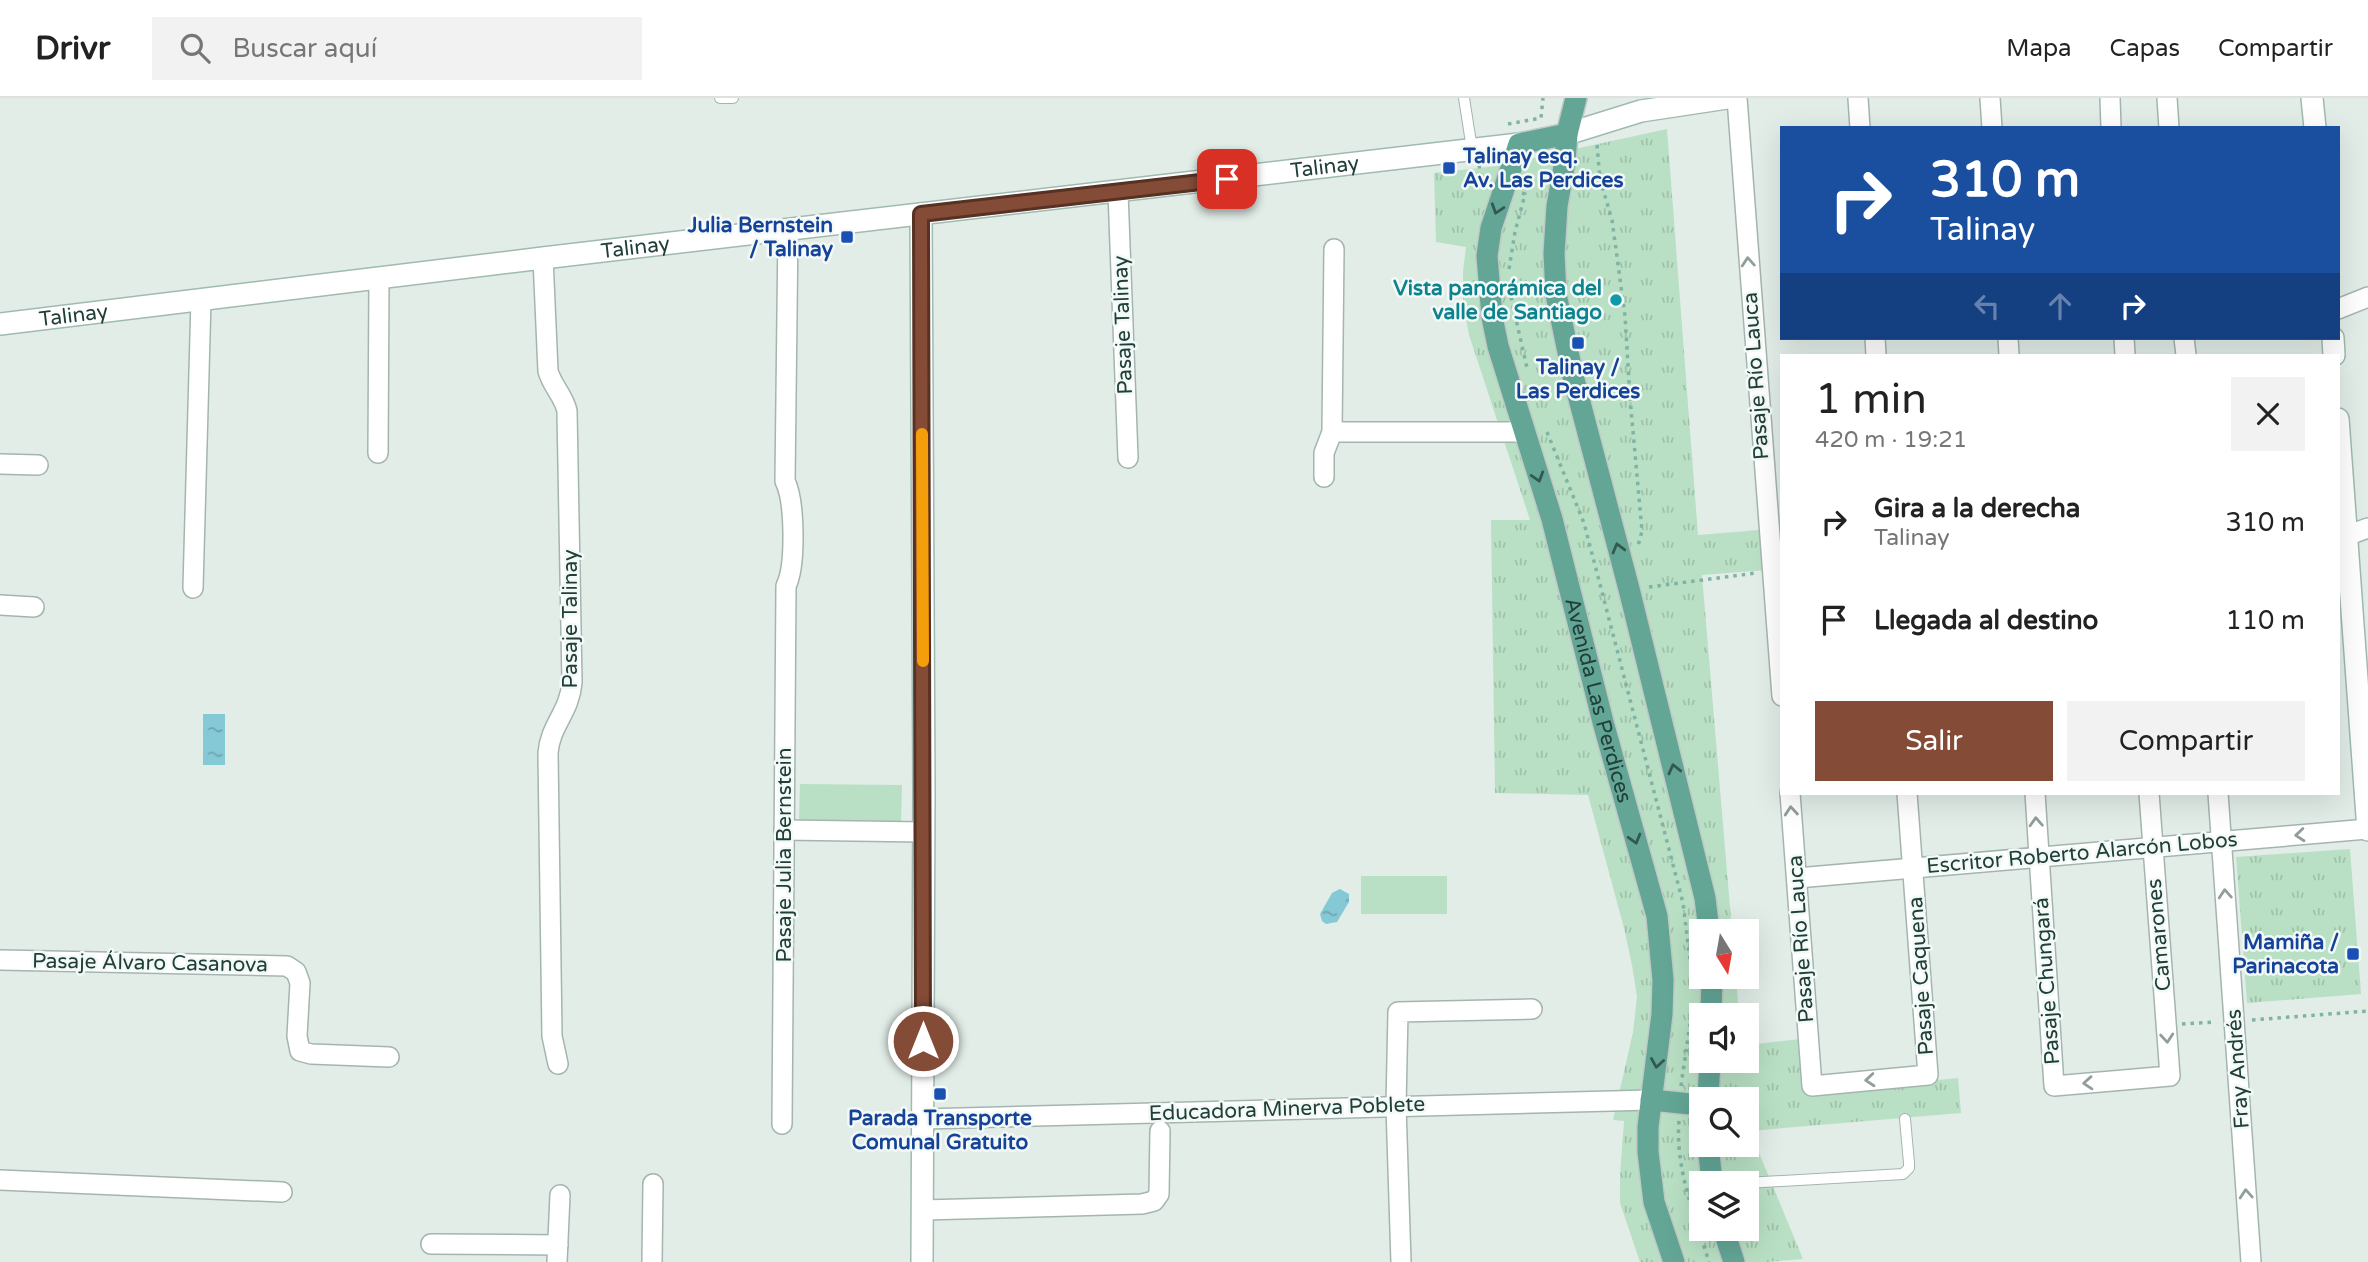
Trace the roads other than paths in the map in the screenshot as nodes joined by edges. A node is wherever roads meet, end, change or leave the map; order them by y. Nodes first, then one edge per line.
1 (720, 98) edge
2 (733, 98) edge
3 (1464, 98) edge
4 (1576, 98) edge
5 (1727, 98) edge
6 (1737, 98) edge
7 (1858, 98) edge
8 (1990, 98) edge
9 (2109, 98) edge
10 (2167, 98) edge
11 (2312, 98) edge
12 (1860, 126) edge
13 (1992, 126) edge
14 (2111, 126) edge
15 (2169, 126) edge
16 (2315, 126) edge
17 (1567, 134) junction
18 (1519, 144) junction
19 (1472, 149) junction
20 (1118, 192) junction
21 (921, 214) junction
22 (788, 230) junction
23 (1334, 249) dead end
24 (543, 258) junction
25 (379, 279) junction
26 (2368, 297) edge
27 (201, 300) junction
28 (2340, 308) edge
29 (0, 324) edge
30 (1332, 432) junction
31 (1524, 432) junction
32 (2340, 448) edge
33 (378, 453) dead end
34 (1128, 458) dead end
35 (0, 464) edge
36 (38, 465) dead end
37 (1324, 477) dead end
38 (1774, 527) edge
39 (2368, 528) edge
40 (2346, 536) junction
41 (2343, 581) edge
42 (193, 588) dead end
43 (0, 605) edge
44 (34, 607) dead end
45 (1780, 673) edge
46 (2365, 775) edge
47 (1790, 795) edge
48 (1907, 795) edge
49 (2035, 795) edge
50 (2149, 795) edge
51 (2218, 795) edge
52 (2368, 829) edge
53 (784, 830) junction
54 (924, 832) junction
55 (2221, 842) junction
56 (2152, 848) junction
57 (2038, 857) junction
58 (1913, 868) junction
59 (1797, 878) junction
60 (1708, 919) edge
61 (0, 960) edge
62 (1532, 1009) dead end
63 (389, 1057) dead end
64 (558, 1064) dead end
65 (2170, 1076) joint
66 (1812, 1086) joint
67 (1651, 1100) junction
68 (1689, 1104) edge
69 (1396, 1106) junction
70 (923, 1119) junction
71 (1905, 1119) dead end
72 (782, 1124) dead end
73 (1160, 1131) dead end
74 (0, 1180) edge
75 (1759, 1182) edge
76 (653, 1184) dead end
77 (282, 1192) dead end
78 (560, 1195) dead end
79 (923, 1210) junction
80 (1727, 1241) edge
81 (431, 1244) dead end
82 (558, 1253) edge
83 (652, 1262) edge
84 (922, 1262) edge
85 (1401, 1262) edge
86 (1674, 1262) edge
87 (1734, 1262) edge
88 (2251, 1262) edge

1 - 2 lane
3 - 19 lane
4 - 17 main road
5 - 17 street, Talinay
38 -> 6 street, Pasaje Río Lauca
7 - 12 street
8 - 13 street
9 - 14 street
10 - 15 street
11 - 16 street
17 - 18 main road, Talinay
60 -> 17 main road
18 - 19 street, Talinay
18 -> 31 main road, Avenida Las Perdices
19 - 20 street, Talinay
20 - 21 street, Talinay
20 - 34 street, Pasaje Talinay
21 - 22 street, Talinay
21 - 54 street
22 - 24 street, Talinay
22 - 53 street, Pasaje Julia Bernstein
23 - 30 street
24 - 25 street, Talinay
24 - 64 street, Pasaje Talinay
25 - 27 street, Talinay
25 - 33 street
26 - 28 street
27 - 29 street, Talinay
27 - 42 street
30 - 31 street
30 - 37 street
31 -> 67 main road, Avenida Las Perdices
32 - 40 street
35 - 36 street
38 - 45 street, Pasaje Río Lauca
39 - 40 street
40 - 41 street
41 - 46 street
43 - 44 street
46 - 52 street
59 -> 47 street, Pasaje Río Lauca
48 - 58 street, Pasaje Caquena
57 -> 49 street, Pasaje Chungará
50 - 56 street, Camarones
51 - 55 street, Fray Andrés
52 -> 55 street, Escritor Roberto Alarcón Lobos
53 - 54 street
53 - 72 street, Pasaje Julia Bernstein
54 - 70 street
55 - 56 street, Escritor Roberto Alarcón Lobos
88 -> 55 street, Fray Andrés
56 - 57 street, Escritor Roberto Alarcón Lobos
56 -> 65 street, Camarones
57 - 58 street, Escritor Roberto Alarcón Lobos
65 -> 57 street, Pasaje Chungará
58 - 59 street, Escritor Roberto Alarcón Lobos
58 -> 66 street, Pasaje Caquena
59 - 66 street, Pasaje Río Lauca
61 - 63 street, Pasaje Álvaro Casanova
62 - 69 street
67 - 68 main road
67 - 69 street, Educadora Minerva Poblete
67 - 86 main road, Avenida Las Perdices
69 - 70 street, Educadora Minerva Poblete
69 - 85 street
70 - 79 street
71 - 75 lane
73 - 79 street
74 - 77 street
76 - 83 street
78 - 82 street
79 - 84 street
80 - 87 main road
81 - 82 street

